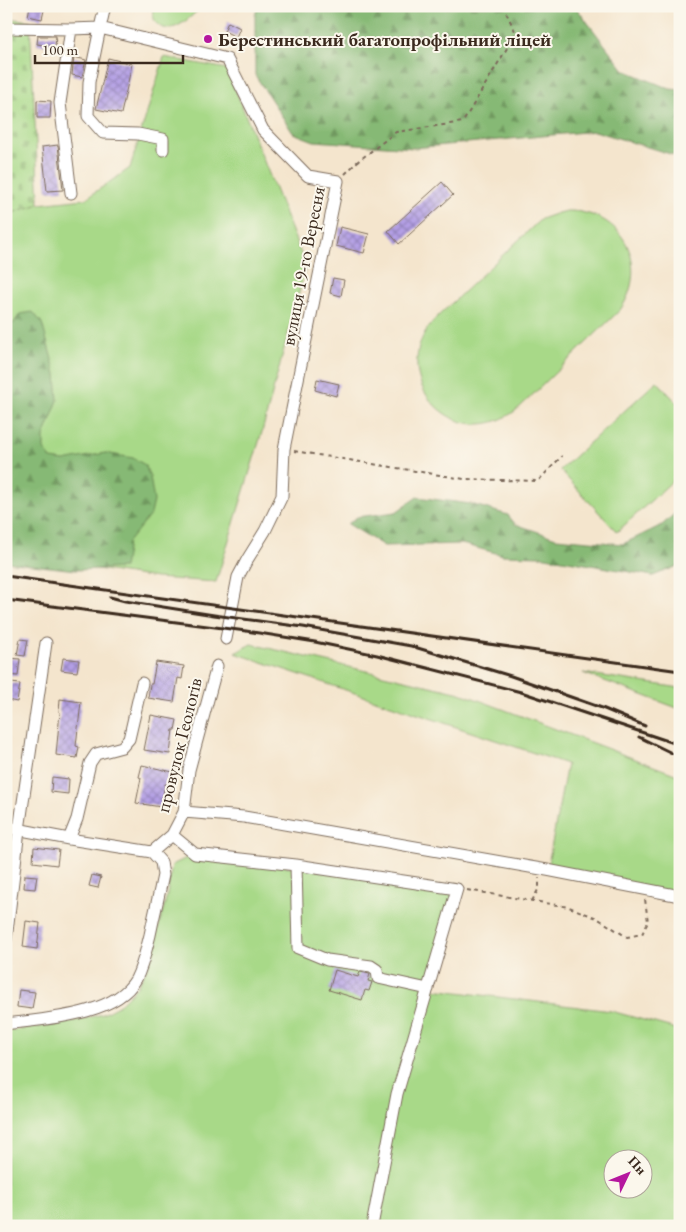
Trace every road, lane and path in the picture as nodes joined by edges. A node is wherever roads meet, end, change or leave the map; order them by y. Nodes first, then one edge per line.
1 (105, 6) edge
2 (503, 6) edge
3 (6, 28) edge
4 (100, 28) junction
5 (71, 29) junction
6 (163, 150) dead end
7 (338, 181) junction
8 (71, 193) dead end
9 (284, 449) junction
10 (562, 456) dead end
11 (226, 640) dead end
12 (46, 643) dead end
13 (217, 666) dead end
14 (142, 683) dead end
15 (184, 812) junction
16 (6, 827) edge
17 (19, 830) junction
18 (172, 835) junction
19 (69, 839) junction
20 (152, 852) junction
21 (296, 865) junction
22 (538, 868) junction
23 (457, 888) junction
24 (644, 889) junction
25 (680, 896) edge
26 (532, 901) junction
27 (6, 940) edge
28 (428, 989) junction
29 (6, 1024) edge
30 (372, 1226) edge

1 - 4 street
2 - 7 path
3 - 5 street
4 - 5 street
4 - 6 street
4 - 7 street, вулиця 19-го Вересня
5 - 8 street
7 - 9 street, вулиця 19-го Вересня
9 - 10 path
9 - 11 street, вулиця 19-го Вересня
12 - 17 street
13 - 15 street, провулок Геологів
14 - 19 street
15 - 18 street, провулок Геологів
15 - 22 street
16 - 17 street
17 - 19 street
17 - 27 street
18 - 20 street, провулок Геологів
18 - 21 street
19 - 20 street
20 - 29 street
21 - 23 street
21 - 28 street
22 - 24 street
22 - 26 path
23 - 26 path
23 - 28 street
24 - 25 street
24 - 26 path
28 - 30 street

